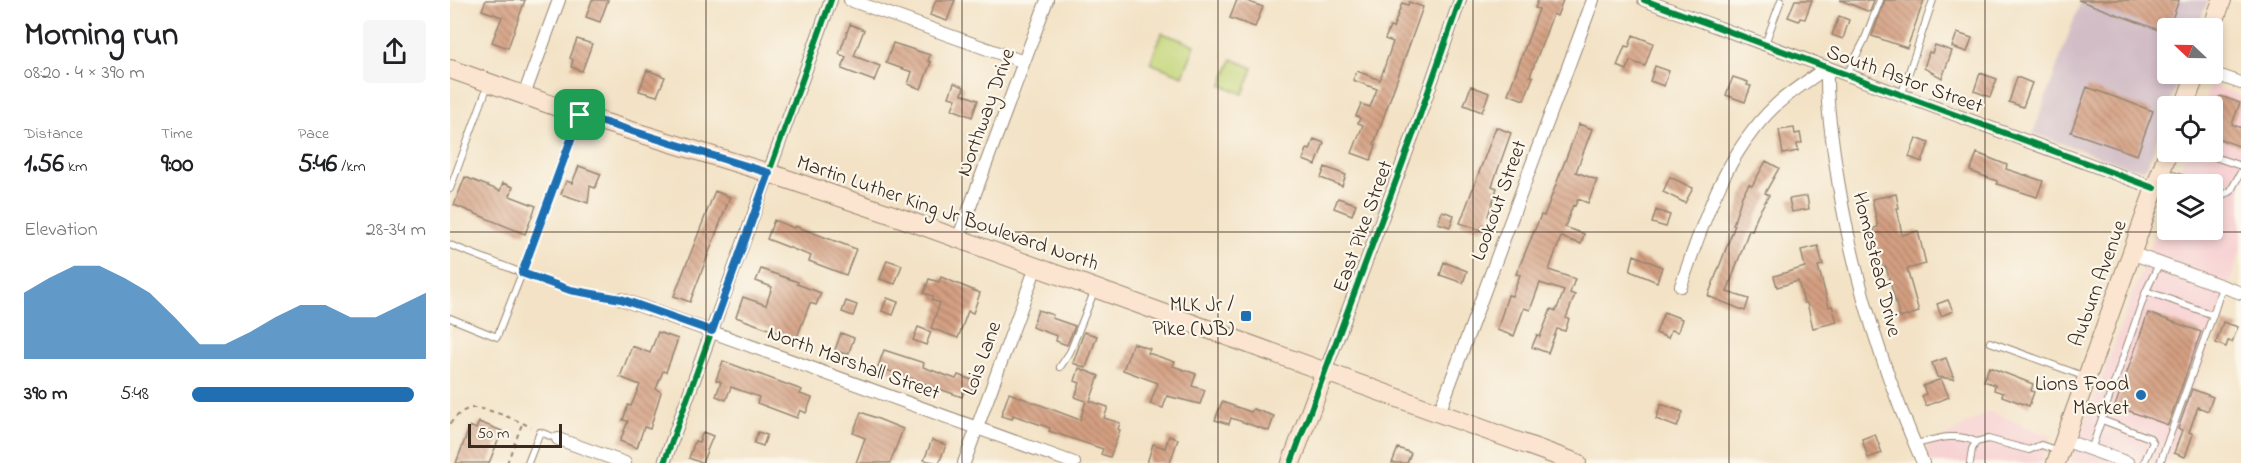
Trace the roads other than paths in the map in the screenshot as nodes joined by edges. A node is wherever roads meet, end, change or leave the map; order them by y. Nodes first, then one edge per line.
1 (559, 0) edge
2 (831, 0) edge
3 (850, 0) edge
4 (1047, 0) edge
5 (1460, 0) edge
6 (1593, 0) edge
7 (1644, 0) edge
8 (1781, 0) edge
9 (1880, 0) edge
10 (1933, 0) edge
11 (2222, 0) edge
12 (2216, 18) edge
13 (1765, 44) junction
14 (1024, 62) junction
15 (1827, 67) junction
16 (450, 69) edge
17 (1847, 74) junction
18 (2223, 77) edge
19 (489, 83) junction
20 (2241, 83) edge
21 (1902, 93) junction
22 (524, 95) junction
23 (580, 115) junction
24 (2223, 160) edge
25 (2165, 162) edge
26 (2241, 166) edge
27 (2162, 171) junction
28 (2241, 172) edge
29 (769, 173) junction
30 (2170, 174) edge
31 (2154, 188) junction
32 (450, 189) edge
33 (2223, 194) edge
34 (958, 238) junction
35 (450, 245) edge
36 (2131, 253) junction
37 (2159, 264) junction
38 (1035, 267) junction
39 (522, 273) junction
40 (1681, 286) dead end
41 (2222, 286) junction
42 (1095, 288) junction
43 (2146, 291) junction
44 (2241, 293) edge
45 (621, 299) joint
46 (2213, 315) junction
47 (450, 318) edge
48 (712, 331) junction
49 (1990, 342) dead end
50 (1060, 367) dead end
51 (1325, 372) junction
52 (2086, 378) junction
53 (1440, 413) junction
54 (2102, 420) junction
55 (977, 427) junction
56 (558, 439) joint
57 (1976, 442) junction
58 (1915, 444) junction
59 (2091, 450) junction
60 (2060, 451) edge
61 (528, 463) edge
62 (625, 463) edge
63 (664, 463) edge
64 (964, 463) edge
65 (1074, 463) edge
66 (1291, 463) edge
67 (1577, 463) edge
68 (1923, 463) edge
69 (1970, 463) edge
70 (2128, 463) edge
71 (2144, 463) edge
72 (2160, 463) edge

1 - 22 street
2 - 29 street
3 - 14 street
4 - 14 street, Northway Drive
5 - 51 street, East Pike Street
6 - 53 street, Lookout Street
7 - 13 street, South Astor Street
8 - 13 lane
9 - 17 lane
10 - 21 lane
11 - 12 main road
13 - 15 street, South Astor Street
14 - 34 street, Northway Drive
15 - 17 street, South Astor Street
15 - 40 street
15 - 58 street, Homestead Drive
16 - 19 main road, Martin Luther King Jr Boulevard North
17 - 21 street, South Astor Street
18 - 20 street
19 - 22 main road, Martin Luther King Jr Boulevard North
19 - 32 lane
21 - 31 street, South Astor Street
22 - 23 main road, Martin Luther King Jr Boulevard North
23 - 29 main road, Martin Luther King Jr Boulevard North
23 - 39 lane
24 - 26 lane
25 - 27 main road, Auburn Avenue
27 - 30 lane
27 - 31 main road, Auburn Avenue
28 - 33 lane
29 - 34 main road, Martin Luther King Jr Boulevard North
29 - 48 street
31 - 36 main road, Auburn Avenue
34 - 38 main road, Martin Luther King Jr Boulevard North
35 - 39 lane
36 - 37 street
36 - 52 main road, Auburn Avenue
37 - 41 street
37 - 43 lane
38 - 42 main road, Martin Luther King Jr Boulevard North
38 - 55 street, Lois Lane
39 - 45 lane
39 - 47 lane
41 - 44 street
41 - 46 lane
42 - 50 lane
42 - 51 main road, Martin Luther King Jr Boulevard North
43 - 46 lane
43 - 54 lane
45 - 48 street, North Marshall Street
46 - 72 lane
48 - 55 street, North Marshall Street
48 - 63 street
49 - 52 lane
51 - 53 main road, Martin Luther King Jr Boulevard North
51 - 66 main road, East Pike Street
52 - 60 main road, Auburn Avenue
53 - 67 main road, Martin Luther King Jr Boulevard North
54 - 59 lane
54 - 71 lane
55 - 64 street, Lois Lane
55 - 65 street, North Marshall Street
56 - 61 lane
56 - 62 street
57 - 58 lane
57 - 60 lane
57 - 69 lane
58 - 68 street, Homestead Drive
59 - 60 street
59 - 70 street

